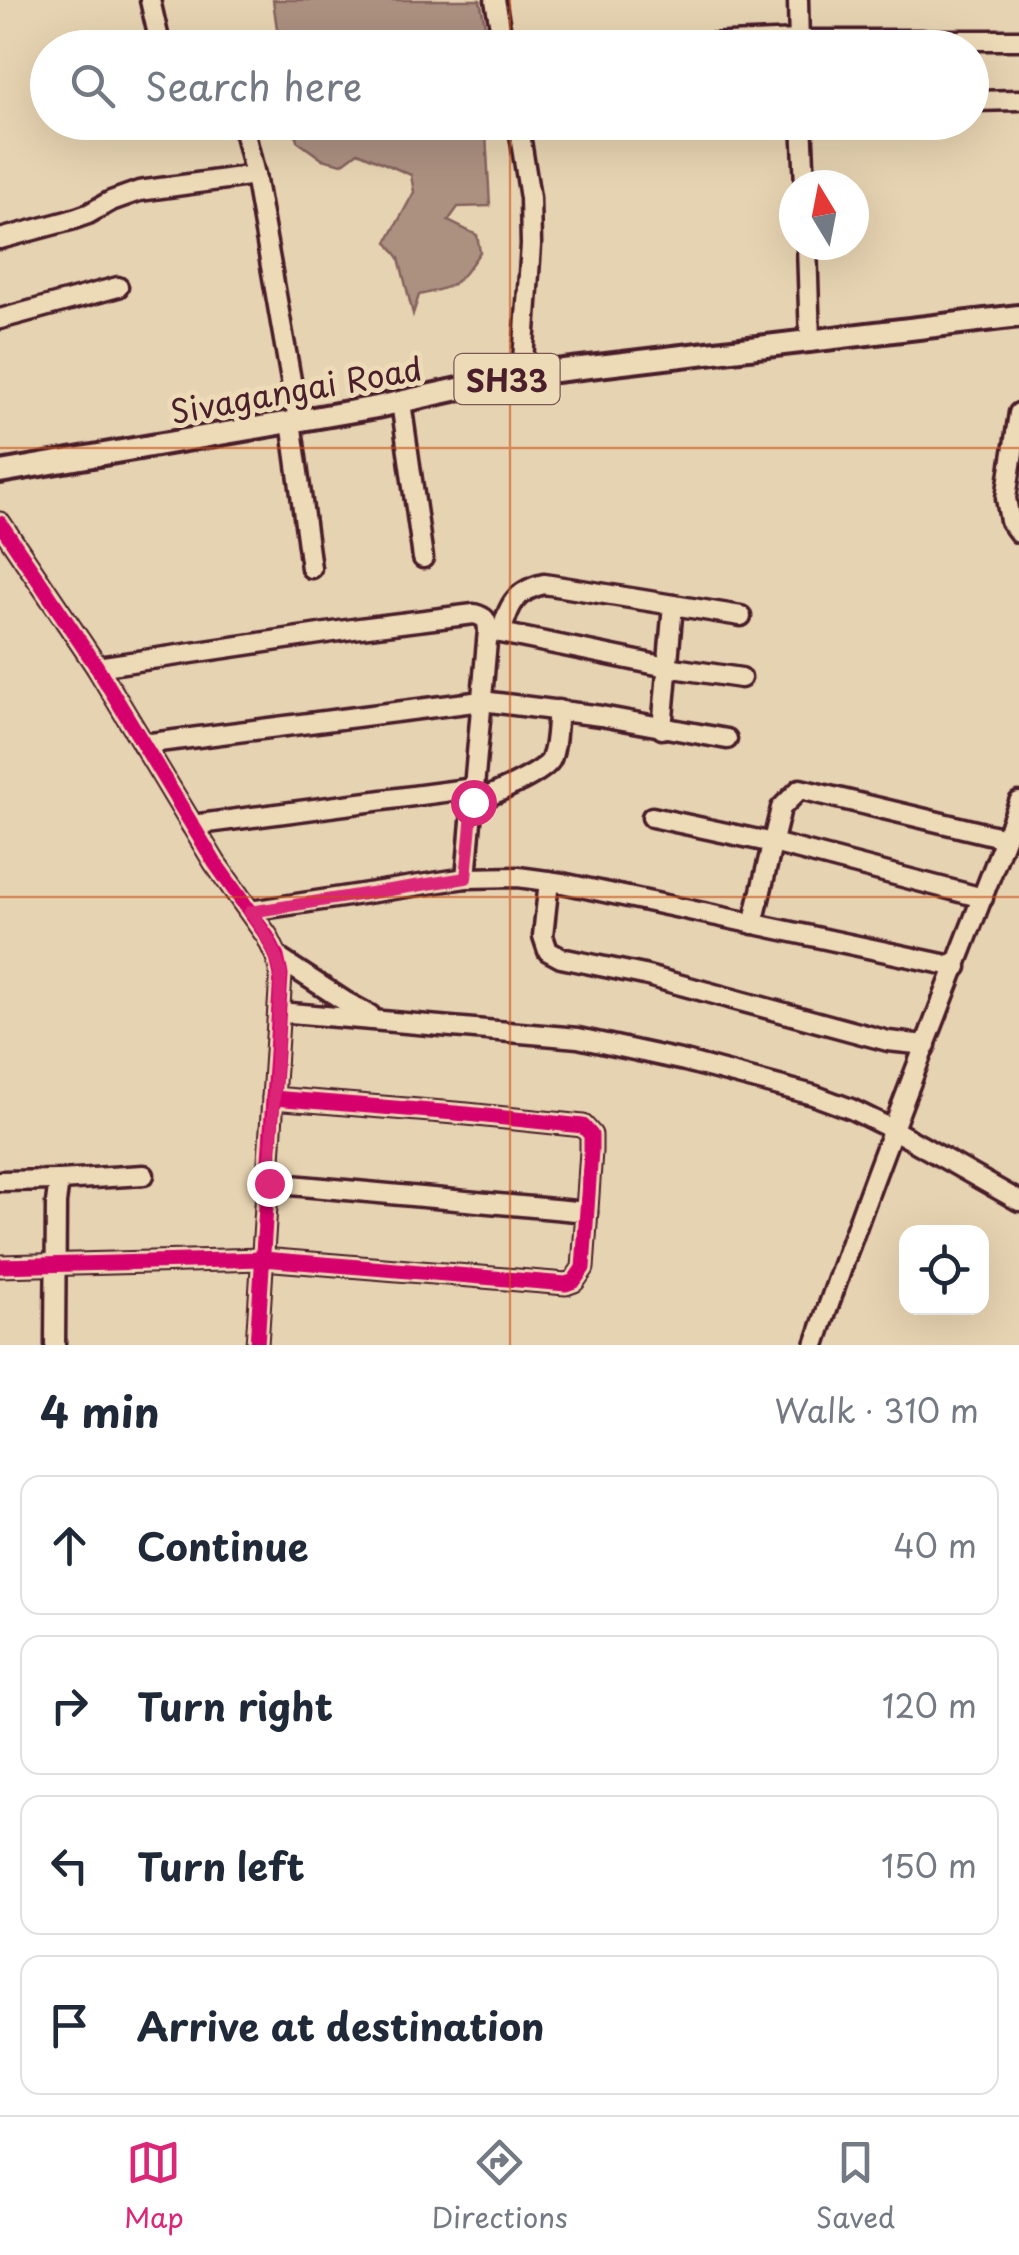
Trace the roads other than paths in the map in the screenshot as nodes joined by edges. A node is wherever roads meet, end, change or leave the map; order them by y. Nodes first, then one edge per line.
1 (150, 0) edge
2 (495, 0) edge
3 (798, 0) edge
4 (157, 30) edge
5 (501, 30) edge
6 (799, 30) edge
7 (1019, 40) edge
8 (989, 41) edge
9 (989, 100) edge
10 (1019, 100) edge
11 (246, 140) edge
12 (521, 140) edge
13 (803, 140) edge
14 (804, 170) edge
15 (255, 175) junction
16 (0, 239) edge
17 (807, 260) edge
18 (118, 287) dead end
19 (1019, 316) edge
20 (0, 318) edge
21 (810, 342) junction
22 (522, 376) junction
23 (401, 402) junction
24 (1019, 413) edge
25 (294, 421) junction
26 (0, 472) edge
27 (0, 523) edge
28 (1019, 534) edge
29 (423, 558) dead end
30 (311, 568) dead end
31 (673, 605) junction
32 (742, 616) dead end
33 (494, 632) junction
34 (96, 666) junction
35 (667, 666) junction
36 (741, 678) dead end
37 (482, 702) junction
38 (558, 710) junction
39 (662, 729) junction
40 (726, 738) dead end
41 (143, 744) junction
42 (474, 795) junction
43 (1019, 802) edge
44 (652, 817) dead end
45 (192, 825) junction
46 (1006, 838) junction
47 (773, 843) junction
48 (466, 878) junction
49 (549, 881) junction
50 (983, 898) junction
51 (250, 912) junction
52 (753, 924) junction
53 (277, 957) junction
54 (957, 967) junction
55 (279, 1012) junction
56 (380, 1020) junction
57 (926, 1045) junction
58 (273, 1098) junction
59 (892, 1129) junction
60 (144, 1175) dead end
61 (59, 1180) junction
62 (0, 1181) edge
63 (269, 1183) junction
64 (1019, 1201) edge
65 (587, 1212) junction
66 (263, 1259) junction
67 (56, 1264) junction
68 (0, 1266) edge
69 (55, 1345) edge
70 (256, 1345) edge
71 (815, 1345) edge

1 - 4 street
2 - 5 street
3 - 6 street
7 - 8 street
9 - 10 street
11 - 15 street
12 - 22 street
13 - 14 street
15 - 16 street
15 - 25 street
17 - 21 street
18 - 20 street
19 - 21 main road, Sivagangai Road / SH33
21 - 22 main road, Sivagangai Road / SH33
22 - 23 main road, Sivagangai Road / SH33
23 - 25 main road, Sivagangai Road / SH33
23 - 29 street
24 - 28 street
25 - 26 main road, Sivagangai Road / SH33
25 - 30 street
27 - 34 street
31 - 32 street
31 - 33 street
31 - 35 street
33 - 34 street
33 - 35 street
33 - 37 street
34 - 41 street
35 - 36 street
35 - 39 street
37 - 38 street
37 - 41 street
37 - 42 street
38 - 39 street
38 - 42 street
39 - 40 street
41 - 45 street
42 - 45 street
42 - 48 street
43 - 46 street
44 - 47 street
45 - 51 street
46 - 47 street
46 - 50 street
47 - 50 street
47 - 52 street
48 - 49 street
48 - 51 street
49 - 52 street
49 - 57 street
50 - 54 street
51 - 53 street
52 - 54 street
53 - 55 street
53 - 56 street
54 - 57 street
55 - 56 street
55 - 58 street
56 - 59 street
57 - 59 street
58 - 63 street
58 - 65 street
59 - 64 street
59 - 71 street
60 - 61 street
61 - 62 street
61 - 67 street
63 - 65 street
63 - 66 street
65 - 66 street
66 - 67 street
66 - 70 street
67 - 68 street
67 - 69 street

